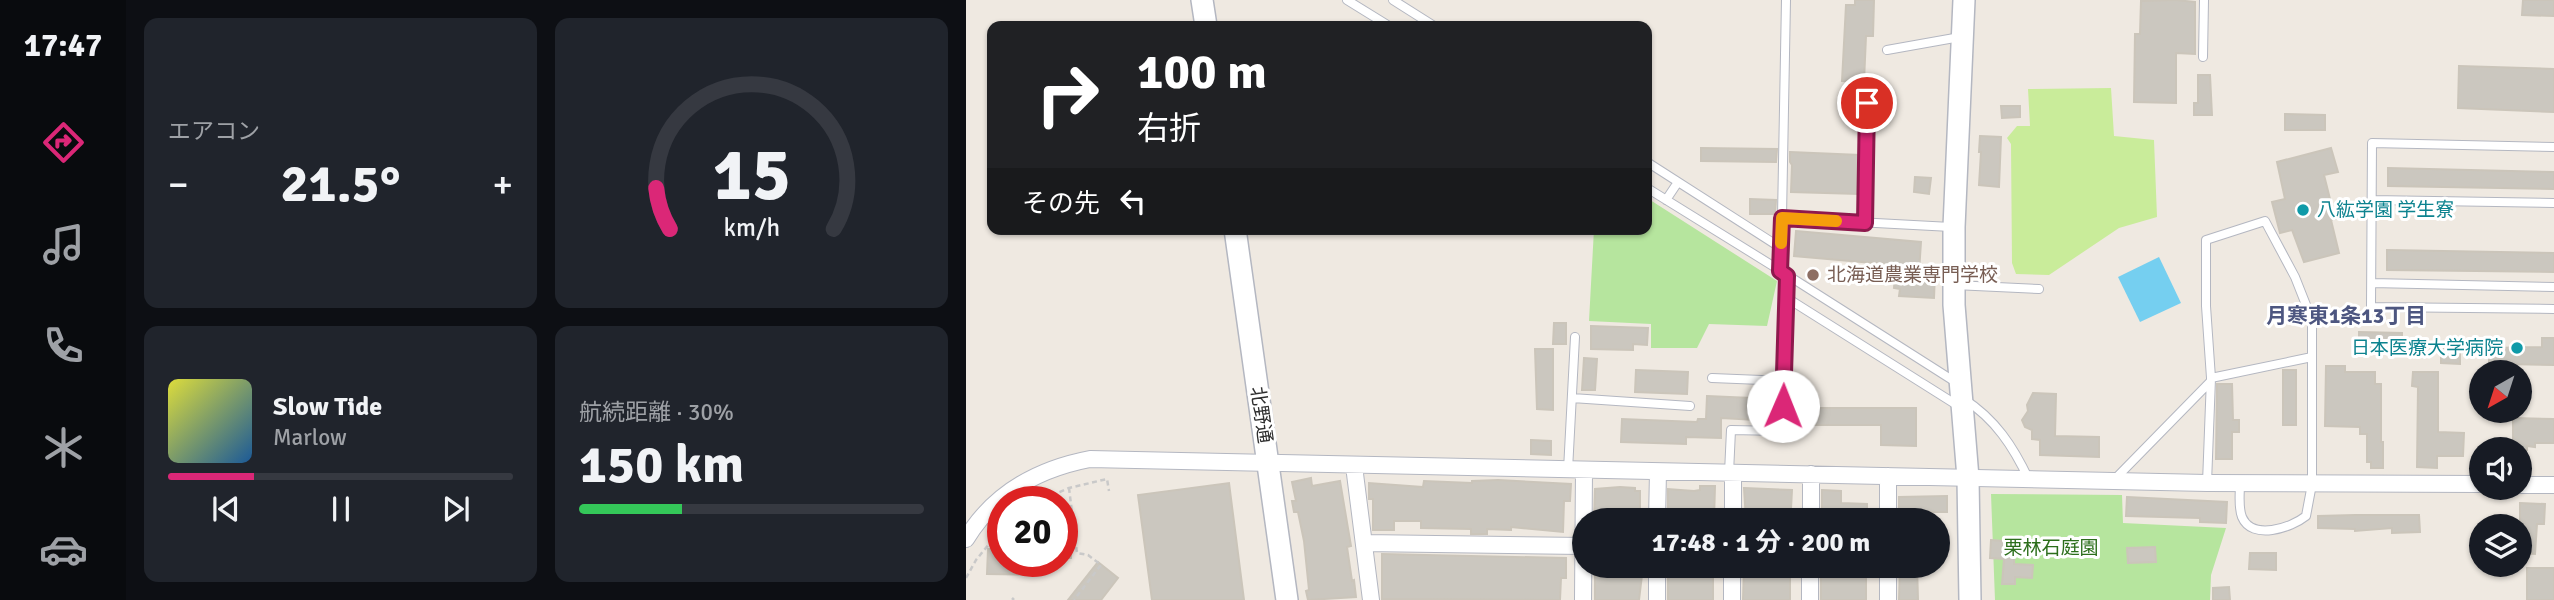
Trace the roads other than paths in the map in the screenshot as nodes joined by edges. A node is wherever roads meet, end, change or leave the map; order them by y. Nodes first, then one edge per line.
1 (1202, 0) edge
2 (1347, 0) edge
3 (1393, 0) edge
4 (1786, 0) edge
5 (1964, 0) edge
6 (2204, 0) edge
7 (1205, 21) edge
8 (1381, 21) edge
9 (1426, 21) edge
10 (1963, 36) junction
11 (1887, 50) dead end
12 (2203, 57) dead end
13 (1867, 103) dead end
14 (2554, 147) edge
15 (1652, 165) edge
16 (1678, 182) junction
17 (1652, 191) edge
18 (1666, 200) junction
19 (2372, 200) junction
20 (2554, 203) edge
21 (1782, 218) junction
22 (1865, 223) junction
23 (1954, 227) junction
24 (1235, 235) edge
25 (1781, 248) junction
26 (1784, 274) junction
27 (2372, 283) junction
28 (1954, 285) junction
29 (2554, 287) edge
30 (2039, 289) dead end
31 (1787, 298) junction
32 (2554, 309) edge
33 (1575, 337) dead end
34 (2312, 357) junction
35 (1712, 378) dead end
36 (1784, 380) junction
37 (2211, 380) junction
38 (1962, 397) junction
39 (1572, 398) junction
40 (1690, 406) dead end
41 (1268, 464) junction
42 (1353, 466) junction
43 (1576, 470) junction
44 (1658, 471) junction
45 (1731, 473) junction
46 (1811, 474) junction
47 (1888, 476) junction
48 (1968, 478) junction
49 (2029, 480) junction
50 (2113, 481) junction
51 (2207, 483) junction
52 (2240, 483) junction
53 (2312, 484) junction
54 (2469, 485) edge
55 (2532, 485) edge
56 (2554, 485) edge
57 (1580, 508) edge
58 (1657, 508) edge
59 (1732, 508) edge
60 (1811, 508) edge
61 (1888, 508) edge
62 (966, 539) edge
63 (1364, 543) junction
64 (1572, 545) edge
65 (1583, 578) edge
66 (1657, 578) edge
67 (1732, 578) edge
68 (1810, 578) edge
69 (1888, 578) edge
70 (1287, 600) edge
71 (1371, 600) edge
72 (1583, 600) edge
73 (1657, 600) edge
74 (1732, 600) edge
75 (1810, 600) edge
76 (1888, 600) edge
77 (1970, 600) edge

1 - 7 street
2 - 8 lane
3 - 9 lane
4 - 21 lane
5 - 10 street
6 - 12 lane
10 - 11 lane
10 - 23 street
13 - 22 lane
14 - 19 lane
15 - 16 lane
16 - 18 lane
16 - 25 lane
17 - 18 lane
18 - 26 lane
19 - 20 lane
19 - 27 lane
21 - 22 lane
21 - 25 lane
22 - 23 lane
23 - 28 street
24 - 41 street, 北野通
25 - 26 lane
26 - 31 lane
26 - 38 lane
27 - 29 lane
27 - 32 lane
28 - 30 lane
28 - 38 street
31 - 36 lane
31 - 38 lane
33 - 39 lane
34 - 37 lane
34 - 37 lane
34 - 53 lane
35 - 36 lane
36 - 45 lane
37 - 50 lane
37 - 51 lane
38 - 48 street
38 - 49 lane
39 - 40 lane
39 - 43 lane
41 - 42 street
41 - 62 street
41 - 70 street, 北野通
42 - 43 street
42 - 63 street
43 - 44 street
43 - 57 street
44 - 45 street
44 - 58 street
45 - 46 street
45 - 59 street
46 - 47 street
46 - 60 street
47 - 48 street
47 - 61 street
48 - 49 street
48 - 77 street
49 - 50 street
50 - 51 street
51 - 52 street
52 - 53 street
52 - 53 lane
53 - 54 street
55 - 56 street
63 - 64 street
63 - 71 street
65 - 72 street
66 - 73 street
67 - 74 street
68 - 75 street
69 - 76 street

